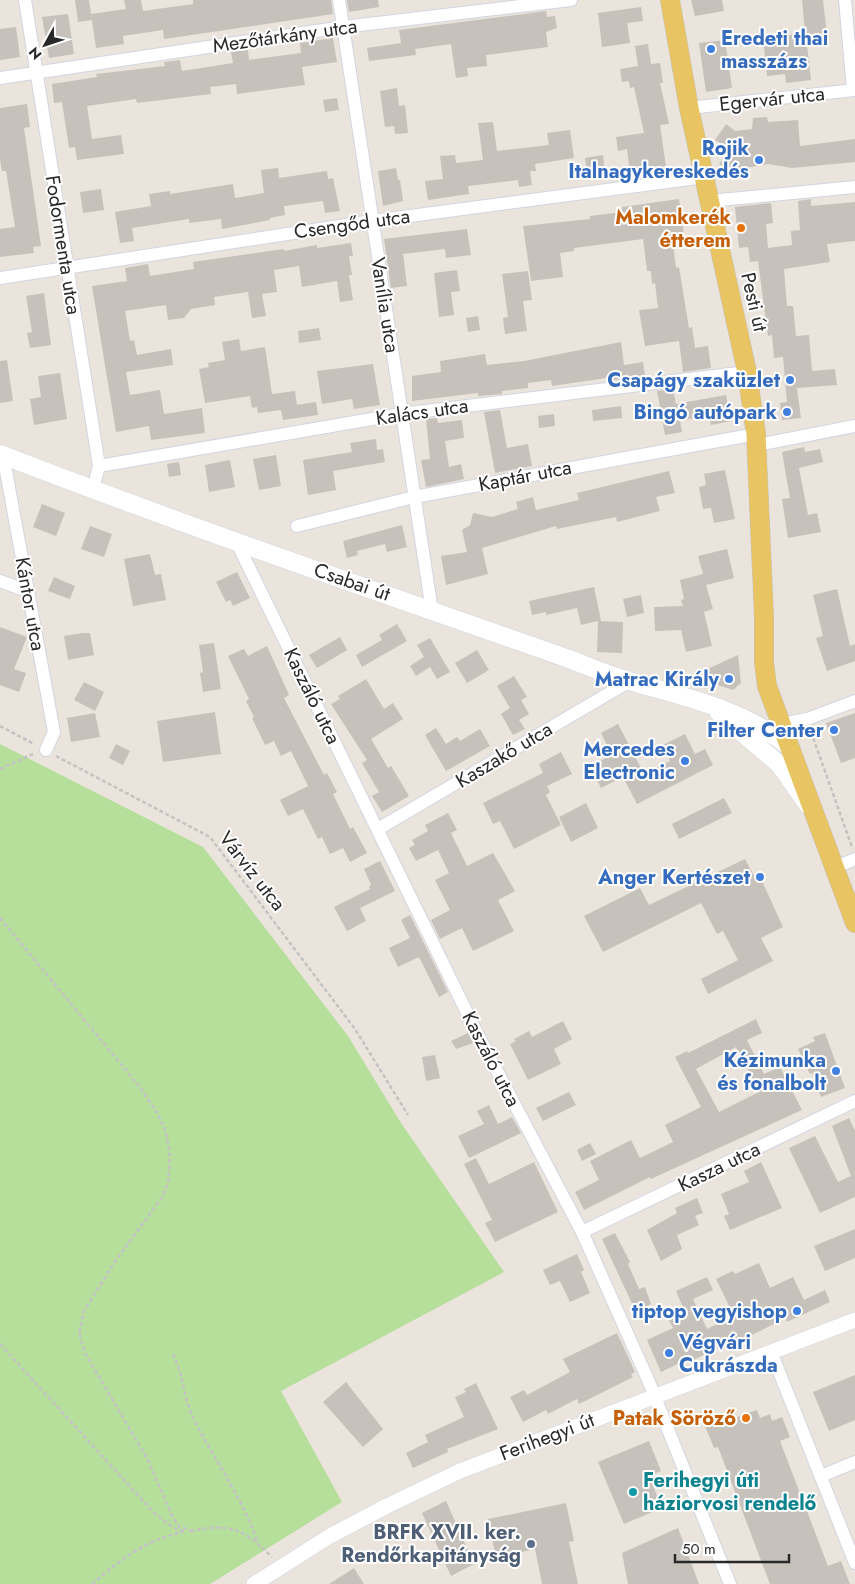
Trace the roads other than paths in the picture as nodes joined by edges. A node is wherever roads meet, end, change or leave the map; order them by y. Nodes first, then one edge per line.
1 (25, 0) edge
2 (339, 0) edge
3 (571, 0) edge
4 (670, 0) edge
5 (845, 0) edge
6 (343, 27) junction
7 (36, 73) junction
8 (0, 78) edge
9 (854, 90) edge
10 (690, 108) junction
11 (705, 177) junction
12 (855, 187) edge
13 (710, 201) junction
14 (372, 221) junction
15 (66, 266) junction
16 (0, 278) edge
17 (747, 372) junction
18 (401, 414) junction
19 (855, 426) edge
20 (756, 439) junction
21 (2, 454) edge
22 (98, 466) junction
23 (93, 489) junction
24 (414, 497) junction
25 (296, 526) dead end
26 (236, 542) junction
27 (0, 580) edge
28 (27, 591) junction
29 (432, 611) junction
30 (764, 618) junction
31 (630, 681) junction
32 (855, 701) edge
33 (707, 703) junction
34 (772, 704) junction
35 (751, 720) junction
36 (788, 723) junction
37 (788, 746) junction
38 (45, 750) road end
39 (812, 812) junction
40 (378, 829) junction
41 (855, 858) edge
42 (834, 868) junction
43 (855, 923) edge
44 (855, 1101) edge
45 (582, 1232) junction
46 (855, 1320) edge
47 (772, 1354) junction
48 (655, 1396) junction
49 (855, 1462) edge
50 (821, 1476) junction
51 (855, 1563) edge
52 (254, 1584) edge
53 (730, 1584) edge

1 - 7 street, Fodormenta utca
2 - 6 street, Vanília utca
3 - 6 street, Mezőtárkány utca
4 - 10 main road, Pesti út
5 - 9 street
6 - 7 street, Mezőtárkány utca
6 - 14 street, Vanília utca
7 - 8 street, Mezőtárkány utca
7 - 15 street, Fodormenta utca
9 - 10 street, Egervár utca
10 - 11 main road, Pesti út
11 - 13 main road, Pesti út
11 - 14 street, Csengőd utca
12 - 13 street
13 - 17 main road, Pesti út
14 - 15 street, Csengőd utca
14 - 18 street, Vanília utca
15 - 16 street, Csengőd utca
15 - 22 street, Fodormenta utca
17 - 18 street, Kalács utca
17 - 20 main road, Pesti út
18 - 22 street, Kalács utca
18 - 24 street, Vanília utca
19 - 20 street, Kaptár utca
20 - 24 street, Kaptár utca
20 - 30 main road, Pesti út
21 - 23 main road, Csabai út
21 - 28 street, Kántor utca
22 - 23 street, Fodormenta utca
23 - 26 main road, Csabai út
24 - 25 street, Kaptár utca
24 - 29 street, Vanília utca
26 - 29 main road, Csabai út
26 - 40 street, Kaszáló utca
27 - 28 street
28 - 38 street, Kántor utca
29 - 31 main road, Csabai út
30 - 34 main road, Pesti út
30 - 36 main road, Pesti út
31 - 33 main road, Csabai út
31 - 40 street, Kaszakő utca
32 - 36 street
33 - 35 main road, Csabai út
33 - 39 main road, Csabai út
34 - 35 main road
34 - 37 main road, Pesti út
35 - 37 main road, Csabai út
36 - 37 main road, Pesti út
37 - 39 main road, Pesti út
39 - 42 main road, Pesti út
40 - 45 street, Kaszáló utca
41 - 42 street
42 - 43 main road, Pesti út
44 - 45 street, Kasza utca
45 - 48 street, Kaszáló utca
46 - 47 street, Ferihegyi út
47 - 48 street, Ferihegyi út
47 - 50 street
48 - 52 street, Ferihegyi út
48 - 53 street, Kaszáló utca
49 - 50 street
50 - 51 street

